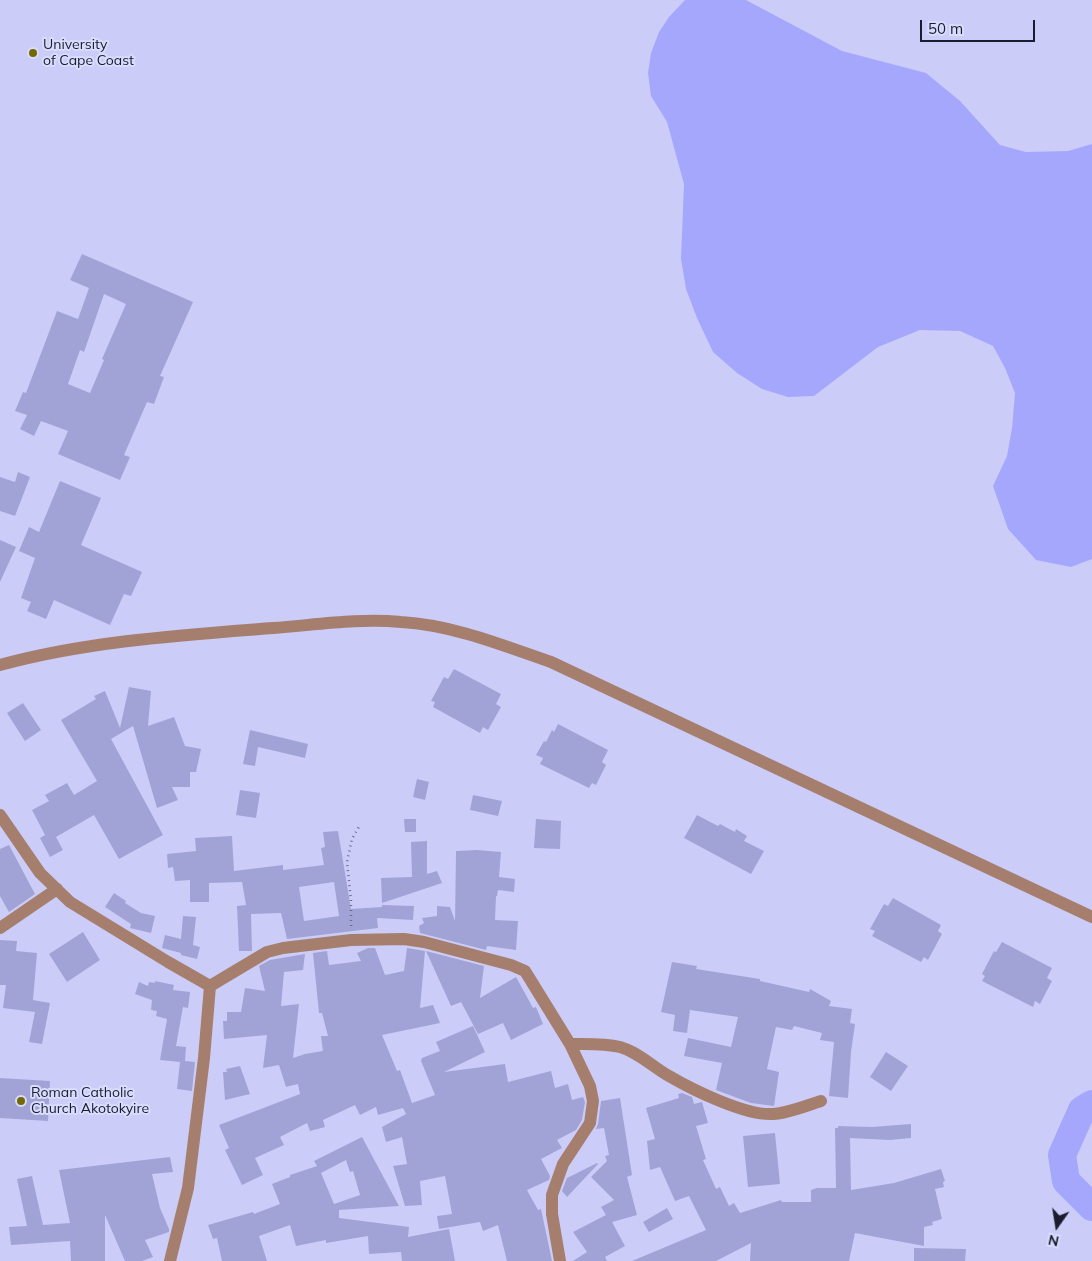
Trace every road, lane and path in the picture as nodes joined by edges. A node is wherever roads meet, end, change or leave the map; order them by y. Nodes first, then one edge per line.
1 (0, 665) edge
2 (0, 815) edge
3 (360, 825) dead end
4 (57, 889) junction
5 (1092, 917) edge
6 (0, 928) edge
7 (351, 940) junction
8 (210, 986) junction
9 (570, 1044) junction
10 (821, 1101) dead end
11 (170, 1261) edge
12 (560, 1261) edge

1 - 5 street
2 - 4 street
3 - 7 path
4 - 6 street
4 - 8 street
7 - 8 street
7 - 9 street
8 - 11 street
9 - 10 street
9 - 12 street

